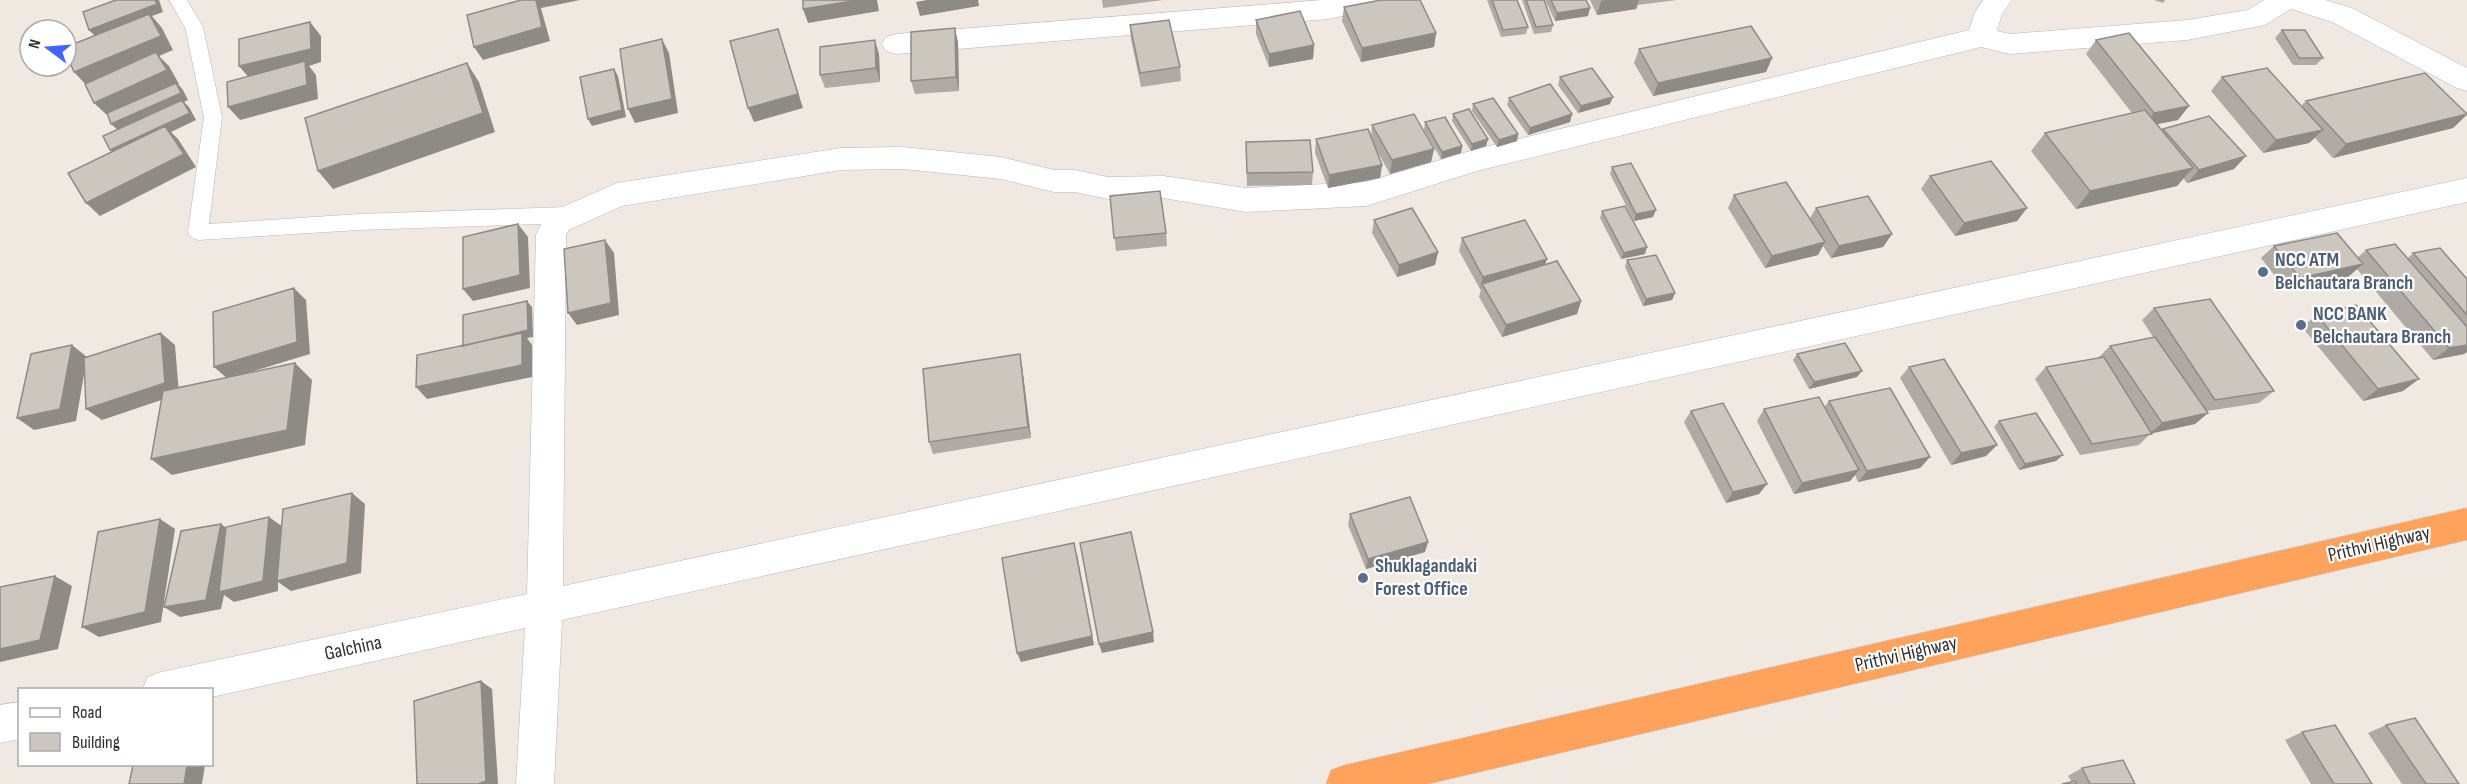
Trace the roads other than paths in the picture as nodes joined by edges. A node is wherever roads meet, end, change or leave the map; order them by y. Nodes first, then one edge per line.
1 (178, 0) edge
2 (1376, 0) edge
3 (1998, 0) edge
4 (2285, 0) edge
5 (2294, 0) edge
6 (1981, 37) junction
7 (896, 44) dead end
8 (2467, 81) edge
9 (2467, 190) edge
10 (569, 215) junction
11 (2467, 524) edge
12 (545, 606) junction
13 (170, 688) edge
14 (18, 720) edge
15 (0, 724) edge
16 (535, 784) edge
17 (1345, 784) edge

1 - 10 lane
2 - 7 street
3 - 6 street
4 - 6 street
5 - 8 street
6 - 10 street
9 - 12 street, Galchina
10 - 12 street
11 - 17 highway, Prithvi Highway
12 - 13 street, Galchina
12 - 16 street
14 - 15 street

